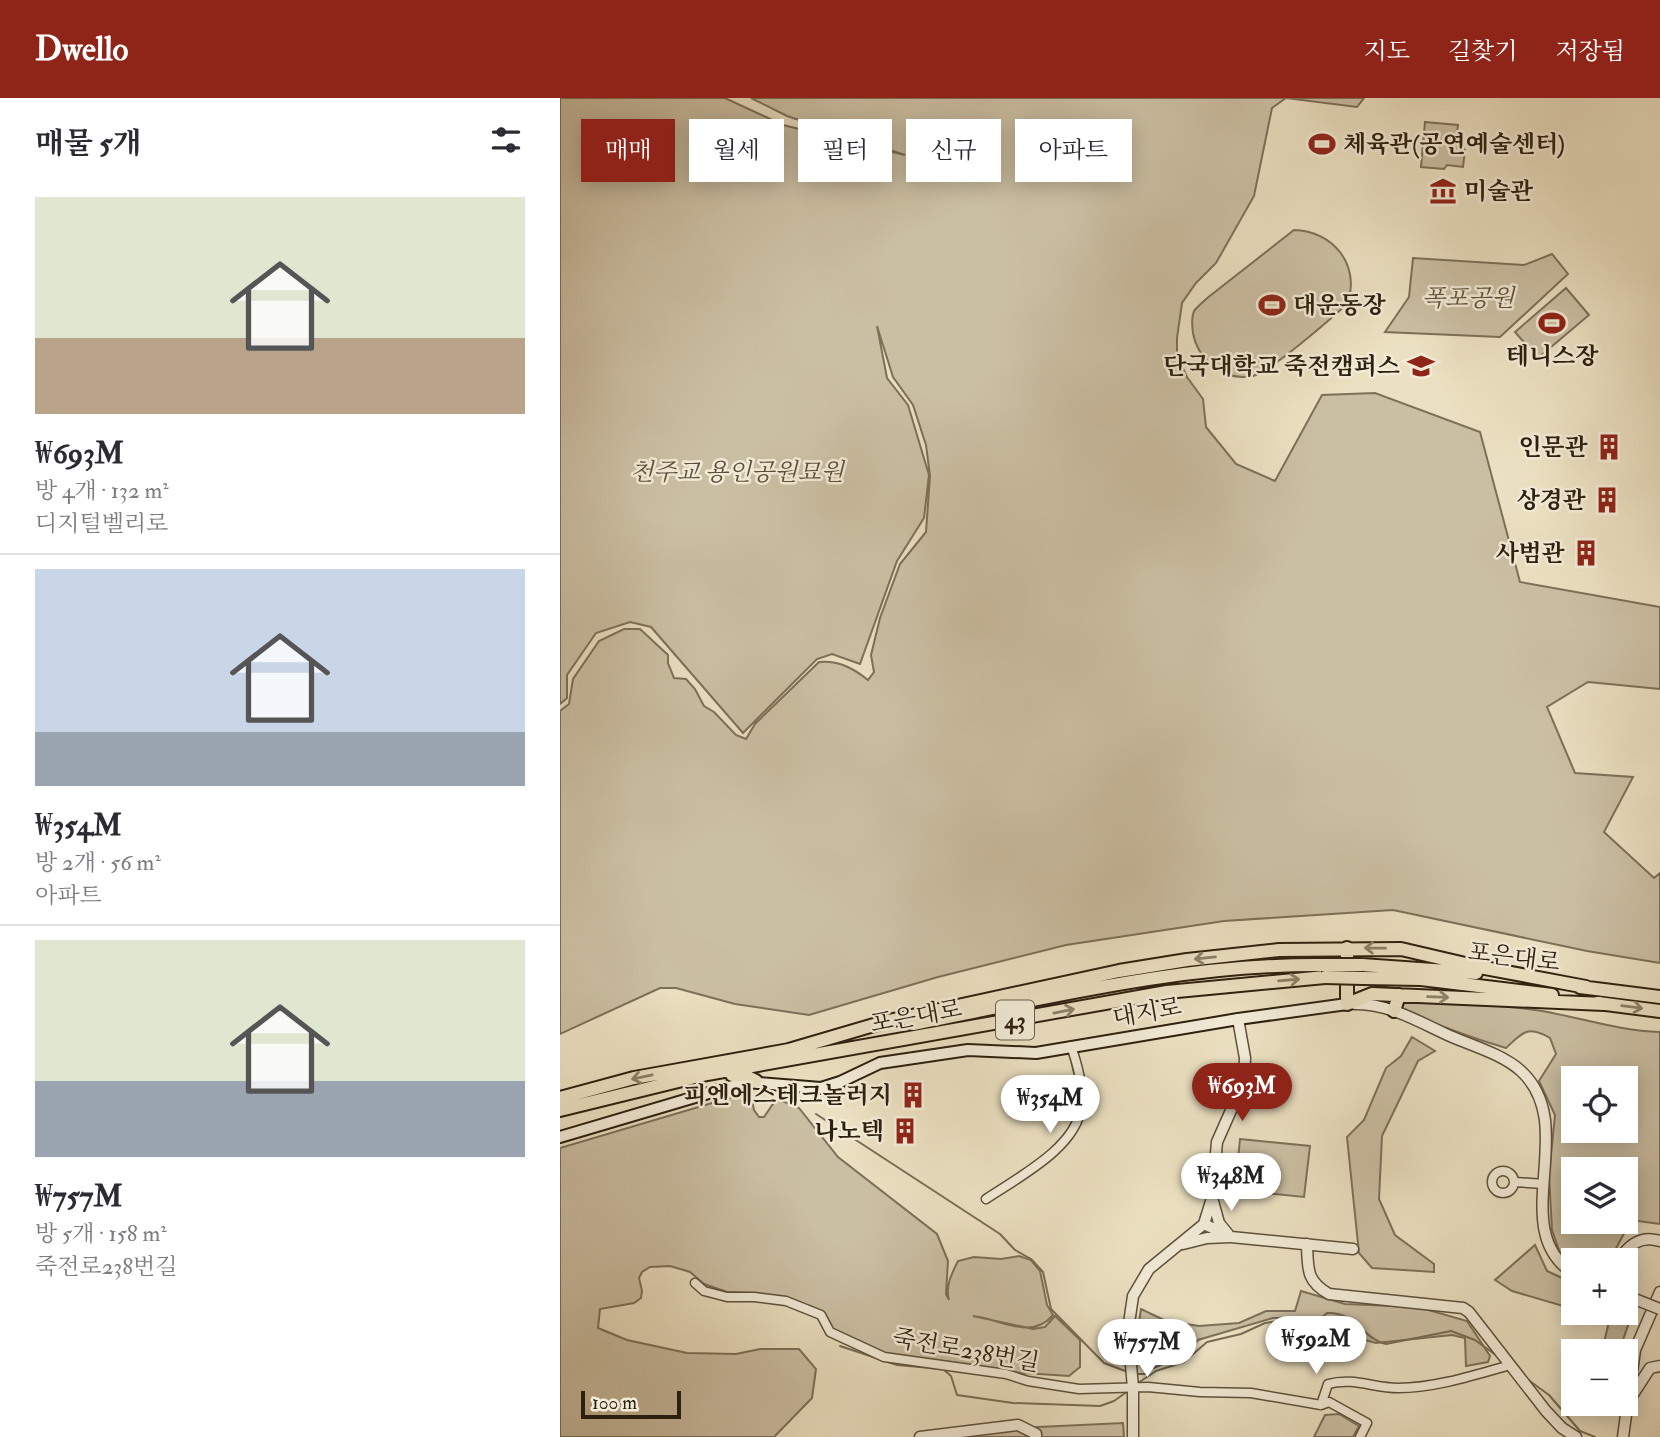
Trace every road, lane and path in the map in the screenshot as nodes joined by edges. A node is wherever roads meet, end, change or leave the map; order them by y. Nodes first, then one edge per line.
1 (1346, 948) junction
2 (1323, 971) junction
3 (1363, 971) junction
4 (1586, 987) junction
5 (1399, 995) junction
6 (1660, 997) edge
7 (1347, 1004) junction
8 (1604, 1004) junction
9 (1660, 1011) edge
10 (1394, 1012) junction
11 (1238, 1018) junction
12 (1072, 1046) junction
13 (782, 1052) junction
14 (707, 1074) junction
15 (756, 1081) junction
16 (560, 1098) edge
17 (560, 1110) edge
18 (560, 1137) edge
19 (1514, 1182) junction
20 (1544, 1184) junction
21 (1212, 1198) junction
22 (986, 1199) dead end
23 (1204, 1224) junction
24 (1231, 1237) junction
25 (1660, 1241) edge
26 (1307, 1244) junction
27 (1178, 1245) junction
28 (1628, 1248) edge
29 (1353, 1249) dead end
30 (1561, 1262) edge
31 (695, 1283) dead end
32 (1660, 1293) edge
33 (1638, 1300) edge
34 (1660, 1309) edge
35 (1638, 1343) edge
36 (1508, 1366) junction
37 (1660, 1366) edge
38 (1638, 1387) edge
39 (1132, 1388) junction
40 (1321, 1405) junction
41 (1626, 1416) edge
42 (1133, 1433) edge
43 (920, 1437) edge
44 (1036, 1437) edge
45 (1360, 1437) edge
46 (1576, 1437) edge
47 (1623, 1437) edge

4 -> 1 highway
1 - 7 highway
1 -> 13 highway
2 - 3 highway, 43, bridge
2 - 13 highway, 포은대로 / 43
14 -> 2 highway, 포은대로 / 43
3 - 4 highway, 포은대로 / 43
3 - 8 highway, 포은대로 / 43
4 - 6 highway, 포은대로 / 43
5 - 7 highway
5 -> 8 highway
5 - 10 highway
7 - 10 street, 대지로
7 - 11 main road, 대지로
8 -> 9 highway, 포은대로 / 43
10 - 20 street, 대지로
11 - 12 main road, 대지로
11 - 21 street
12 - 15 main road, 대지로
12 - 22 street
13 -> 16 highway, 포은대로 / 43
14 - 15 highway
14 - 17 highway, 포은대로 / 43
15 - 18 main road, 대지로
19 - 19 street
19 - 20 street
20 - 30 street, 대지로
21 - 23 street
21 - 24 street
23 - 24 street
23 - 27 street
24 - 26 street
24 - 27 street
25 - 28 street
26 - 29 street
26 - 36 street
27 - 39 street
31 - 39 street, 죽전로238번길
32 - 35 street
33 - 34 street, bridge
36 - 40 street
36 - 46 street
37 - 38 street
39 - 40 street, 죽전로238번길
39 - 42 street
40 - 45 street, 죽전로238번길
41 - 47 street
43 - 44 street

